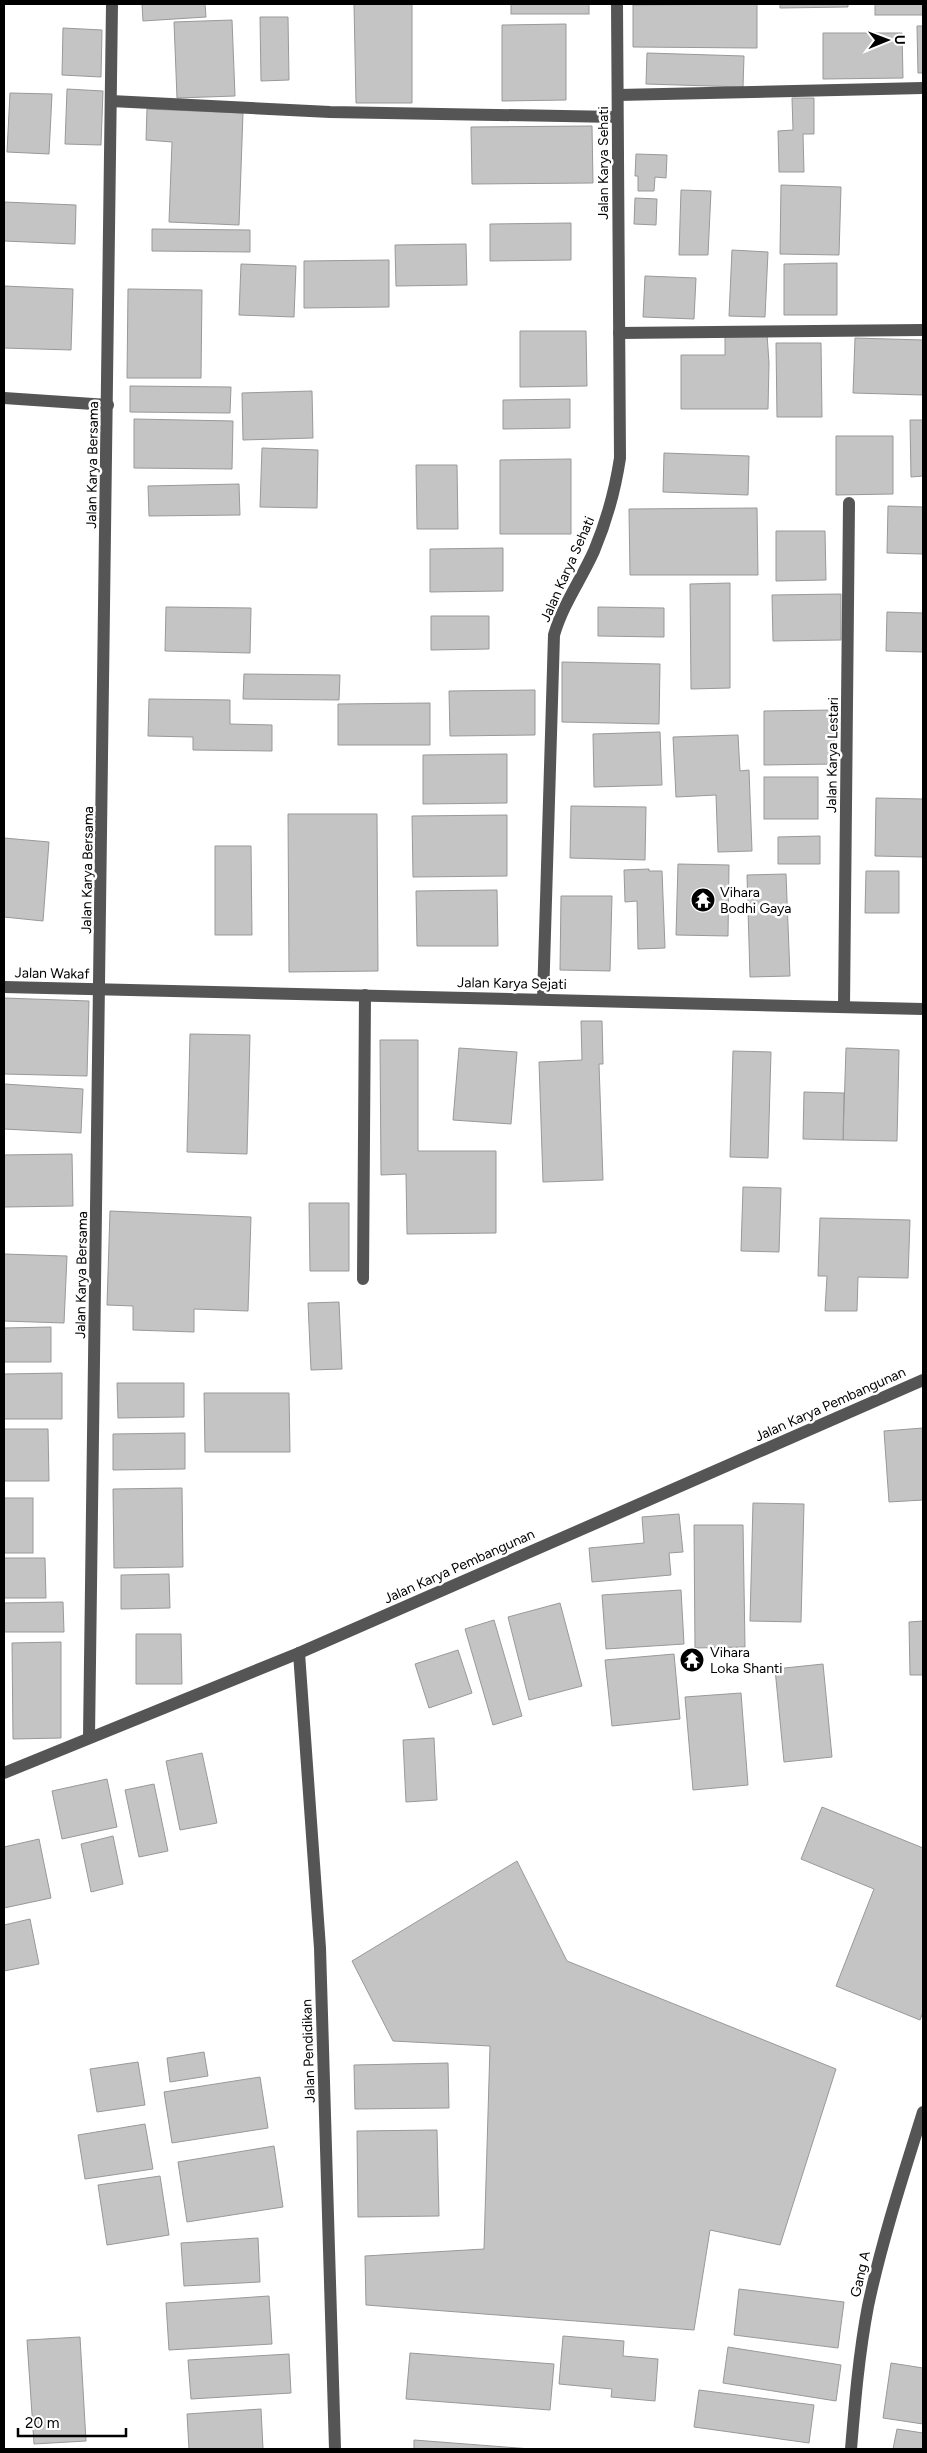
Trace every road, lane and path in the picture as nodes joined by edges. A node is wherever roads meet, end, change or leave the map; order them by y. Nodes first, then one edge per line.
1 (112, 4) edge
2 (617, 4) edge
3 (923, 88) edge
4 (618, 95) junction
5 (111, 100) junction
6 (618, 117) junction
7 (923, 330) edge
8 (620, 332) junction
9 (4, 398) edge
10 (108, 404) junction
11 (849, 503) dead end
12 (4, 987) edge
13 (100, 989) junction
14 (365, 995) junction
15 (544, 999) junction
16 (844, 1006) junction
17 (923, 1009) edge
18 (363, 1279) dead end
19 (923, 1380) edge
20 (299, 1653) junction
21 (89, 1737) junction
22 (4, 1773) edge
23 (923, 2112) edge
24 (335, 2449) edge
25 (850, 2449) edge

1 - 5 street, Jalan Karya Bersama
2 - 4 street, Jalan Karya Sehati
3 - 4 street
4 - 6 street, Jalan Karya Sehati
5 - 6 street
5 - 10 street, Jalan Karya Bersama
6 - 8 street, Jalan Karya Sehati
7 - 8 street
8 - 15 street, Jalan Karya Sehati
9 - 10 street
10 - 13 street, Jalan Karya Bersama
11 - 16 street, Jalan Karya Lestari
12 - 13 street, Jalan Wakaf
13 - 14 street, Jalan Karya Sejati
13 - 21 street, Jalan Karya Bersama
14 - 15 street, Jalan Karya Sejati
14 - 18 street
15 - 16 street, Jalan Karya Sejati
16 - 17 street, Jalan Karya Sejati
19 - 20 street, Jalan Karya Pembangunan
20 - 21 street, Jalan Karya Pembangunan
20 - 24 street, Jalan Pendidikan
21 - 22 street, Jalan Karya Pembangunan
23 - 25 street, Gang A

